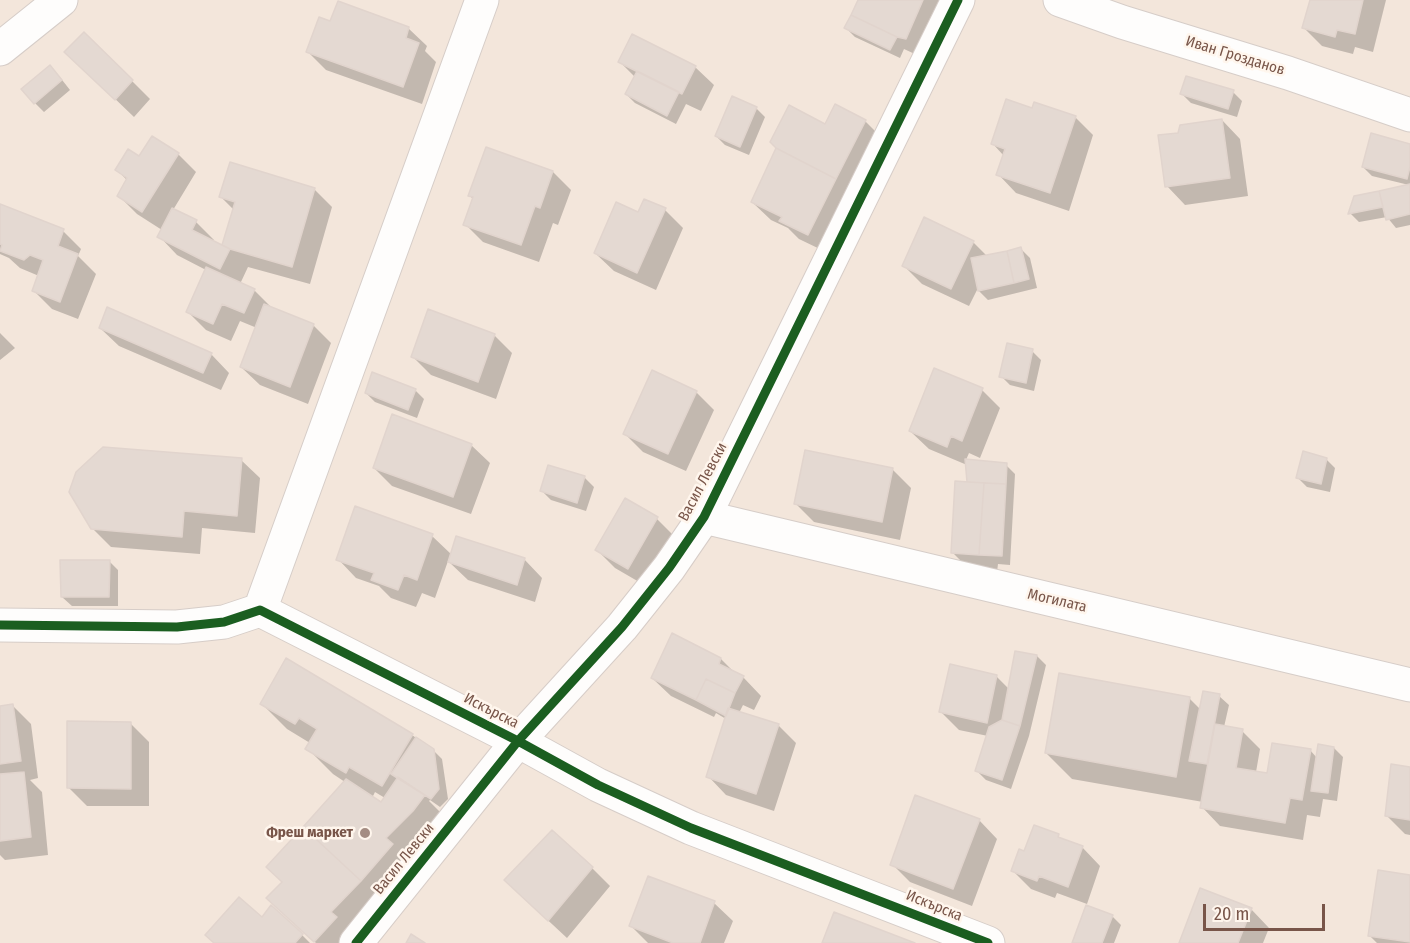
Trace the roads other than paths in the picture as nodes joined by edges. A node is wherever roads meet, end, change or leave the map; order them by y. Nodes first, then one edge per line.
1 (61, 0) edge
2 (482, 0) edge
3 (958, 0) edge
4 (1060, 0) edge
5 (0, 49) edge
6 (1410, 115) edge
7 (704, 517) junction
8 (260, 610) junction
9 (0, 625) edge
10 (1410, 685) edge
11 (518, 741) junction
12 (356, 943) edge
13 (988, 943) edge

1 - 5 street
2 - 8 street
3 - 7 street, Васил Левски
4 - 6 street, Иван Грозданов
7 - 10 street, Могилата
7 - 11 street, Васил Левски
8 - 9 street
8 - 11 street, Искърска
11 - 12 street, Васил Левски
11 - 13 street, Искърска

